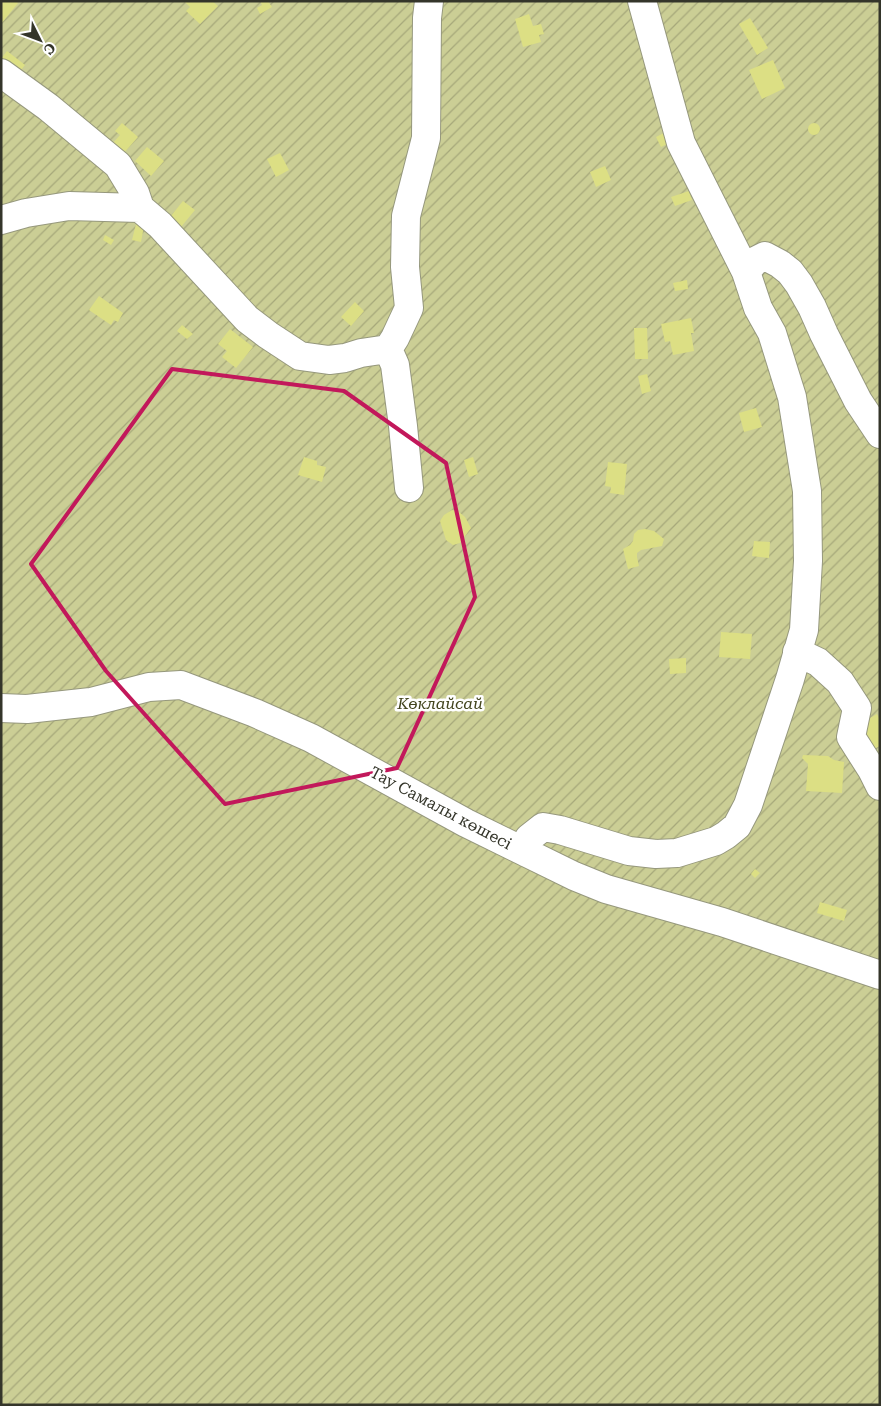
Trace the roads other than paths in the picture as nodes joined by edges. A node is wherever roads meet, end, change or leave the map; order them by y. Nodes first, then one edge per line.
1 (642, 1) edge
2 (425, 7) edge
3 (1, 73) edge
4 (140, 208) junction
5 (1, 220) edge
6 (746, 272) junction
7 (388, 349) junction
8 (880, 434) edge
9 (409, 488) dead end
10 (797, 652) junction
11 (1, 708) edge
12 (880, 786) edge
13 (526, 853) junction
14 (880, 975) edge

1 - 6 street
2 - 7 street
3 - 4 street
4 - 5 street
4 - 7 street
6 - 8 street
6 - 10 street
7 - 9 street
10 - 12 street
10 - 13 street
11 - 13 street, Тау Самалы көшесі
13 - 14 street, Тау Самалы көшесі

